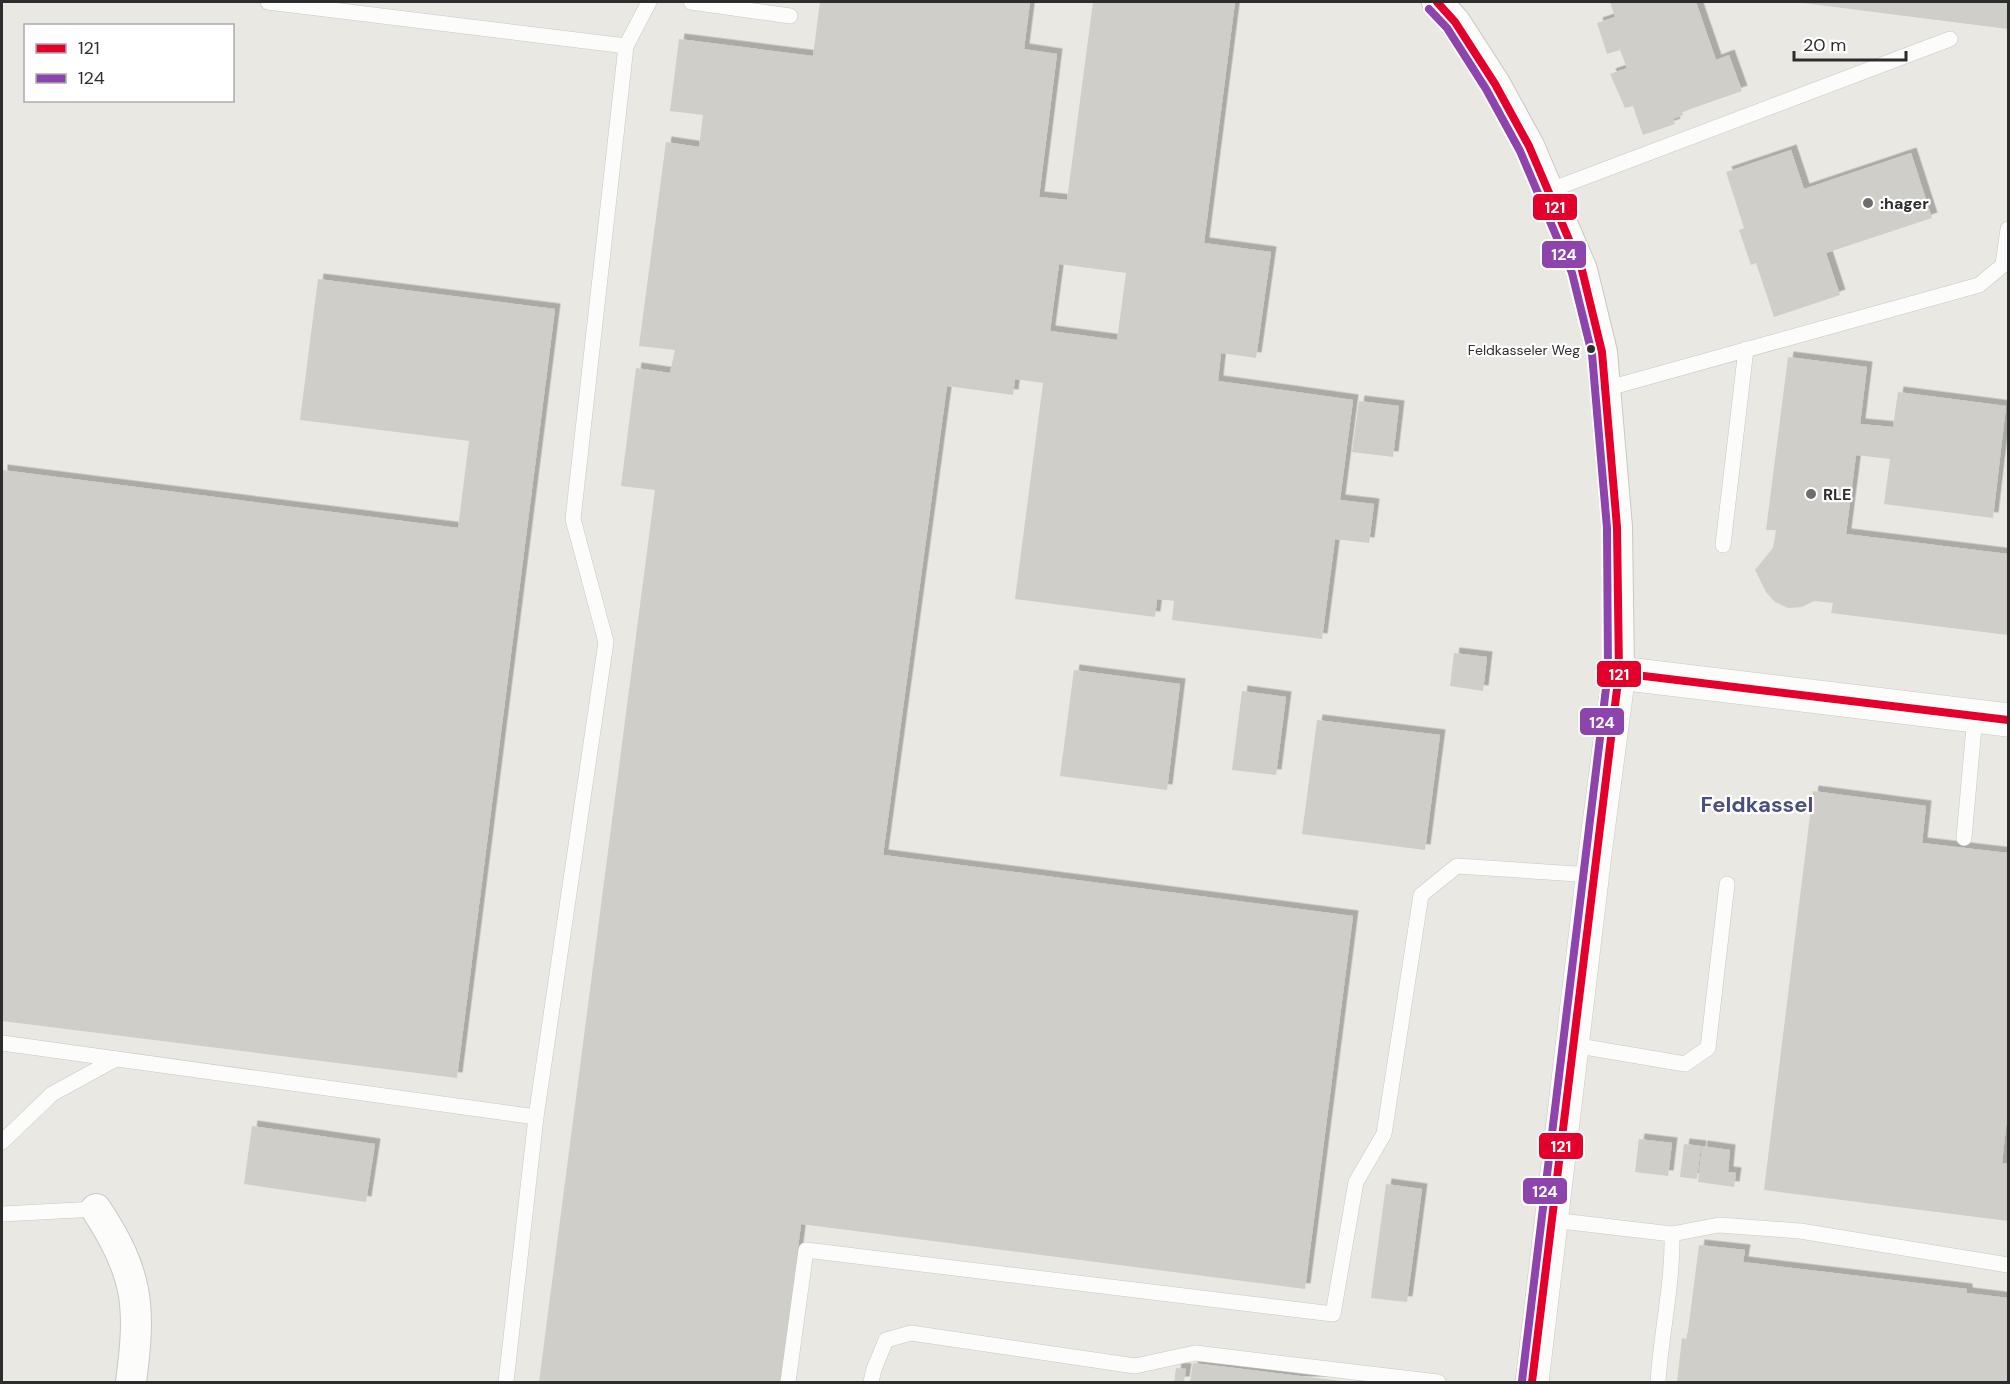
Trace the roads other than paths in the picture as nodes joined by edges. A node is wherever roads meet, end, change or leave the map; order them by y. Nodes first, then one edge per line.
1 (268, 2) edge
2 (649, 2) edge
3 (691, 2) edge
4 (1437, 2) edge
5 (790, 16) dead end
6 (1950, 39) dead end
7 (626, 45) junction
8 (1548, 191) junction
9 (2008, 229) edge
10 (1746, 350) junction
11 (1605, 389) junction
12 (1723, 545) dead end
13 (1619, 673) junction
14 (1975, 716) junction
15 (2008, 720) edge
16 (1964, 838) dead end
17 (1592, 874) junction
18 (1727, 884) dead end
19 (2, 1043) edge
20 (1573, 1045) junction
21 (116, 1059) junction
22 (536, 1117) junction
23 (2, 1142) edge
24 (96, 1209) joint
25 (2, 1214) edge
26 (1552, 1220) junction
27 (1672, 1234) junction
28 (2008, 1265) edge
29 (131, 1383) edge
30 (506, 1383) edge
31 (788, 1383) edge
32 (871, 1383) edge
33 (1438, 1383) edge
34 (1533, 1383) edge
35 (1658, 1383) edge

1 - 7 lane
2 - 7 lane
3 - 5 lane
4 - 8 street
6 - 8 lane
7 - 22 lane
8 - 11 street
9 - 10 lane
10 - 11 lane
10 - 12 lane
11 - 13 street
13 - 14 street
13 - 17 street
14 - 15 street
14 - 16 lane
17 - 20 street
17 - 31 lane
18 - 20 lane
19 - 21 lane
20 - 26 street
21 - 22 lane
21 - 23 lane
22 - 30 lane
24 - 25 lane
24 - 29 street
26 - 27 lane
26 - 34 street
27 - 28 lane
27 - 35 lane
32 - 33 lane

